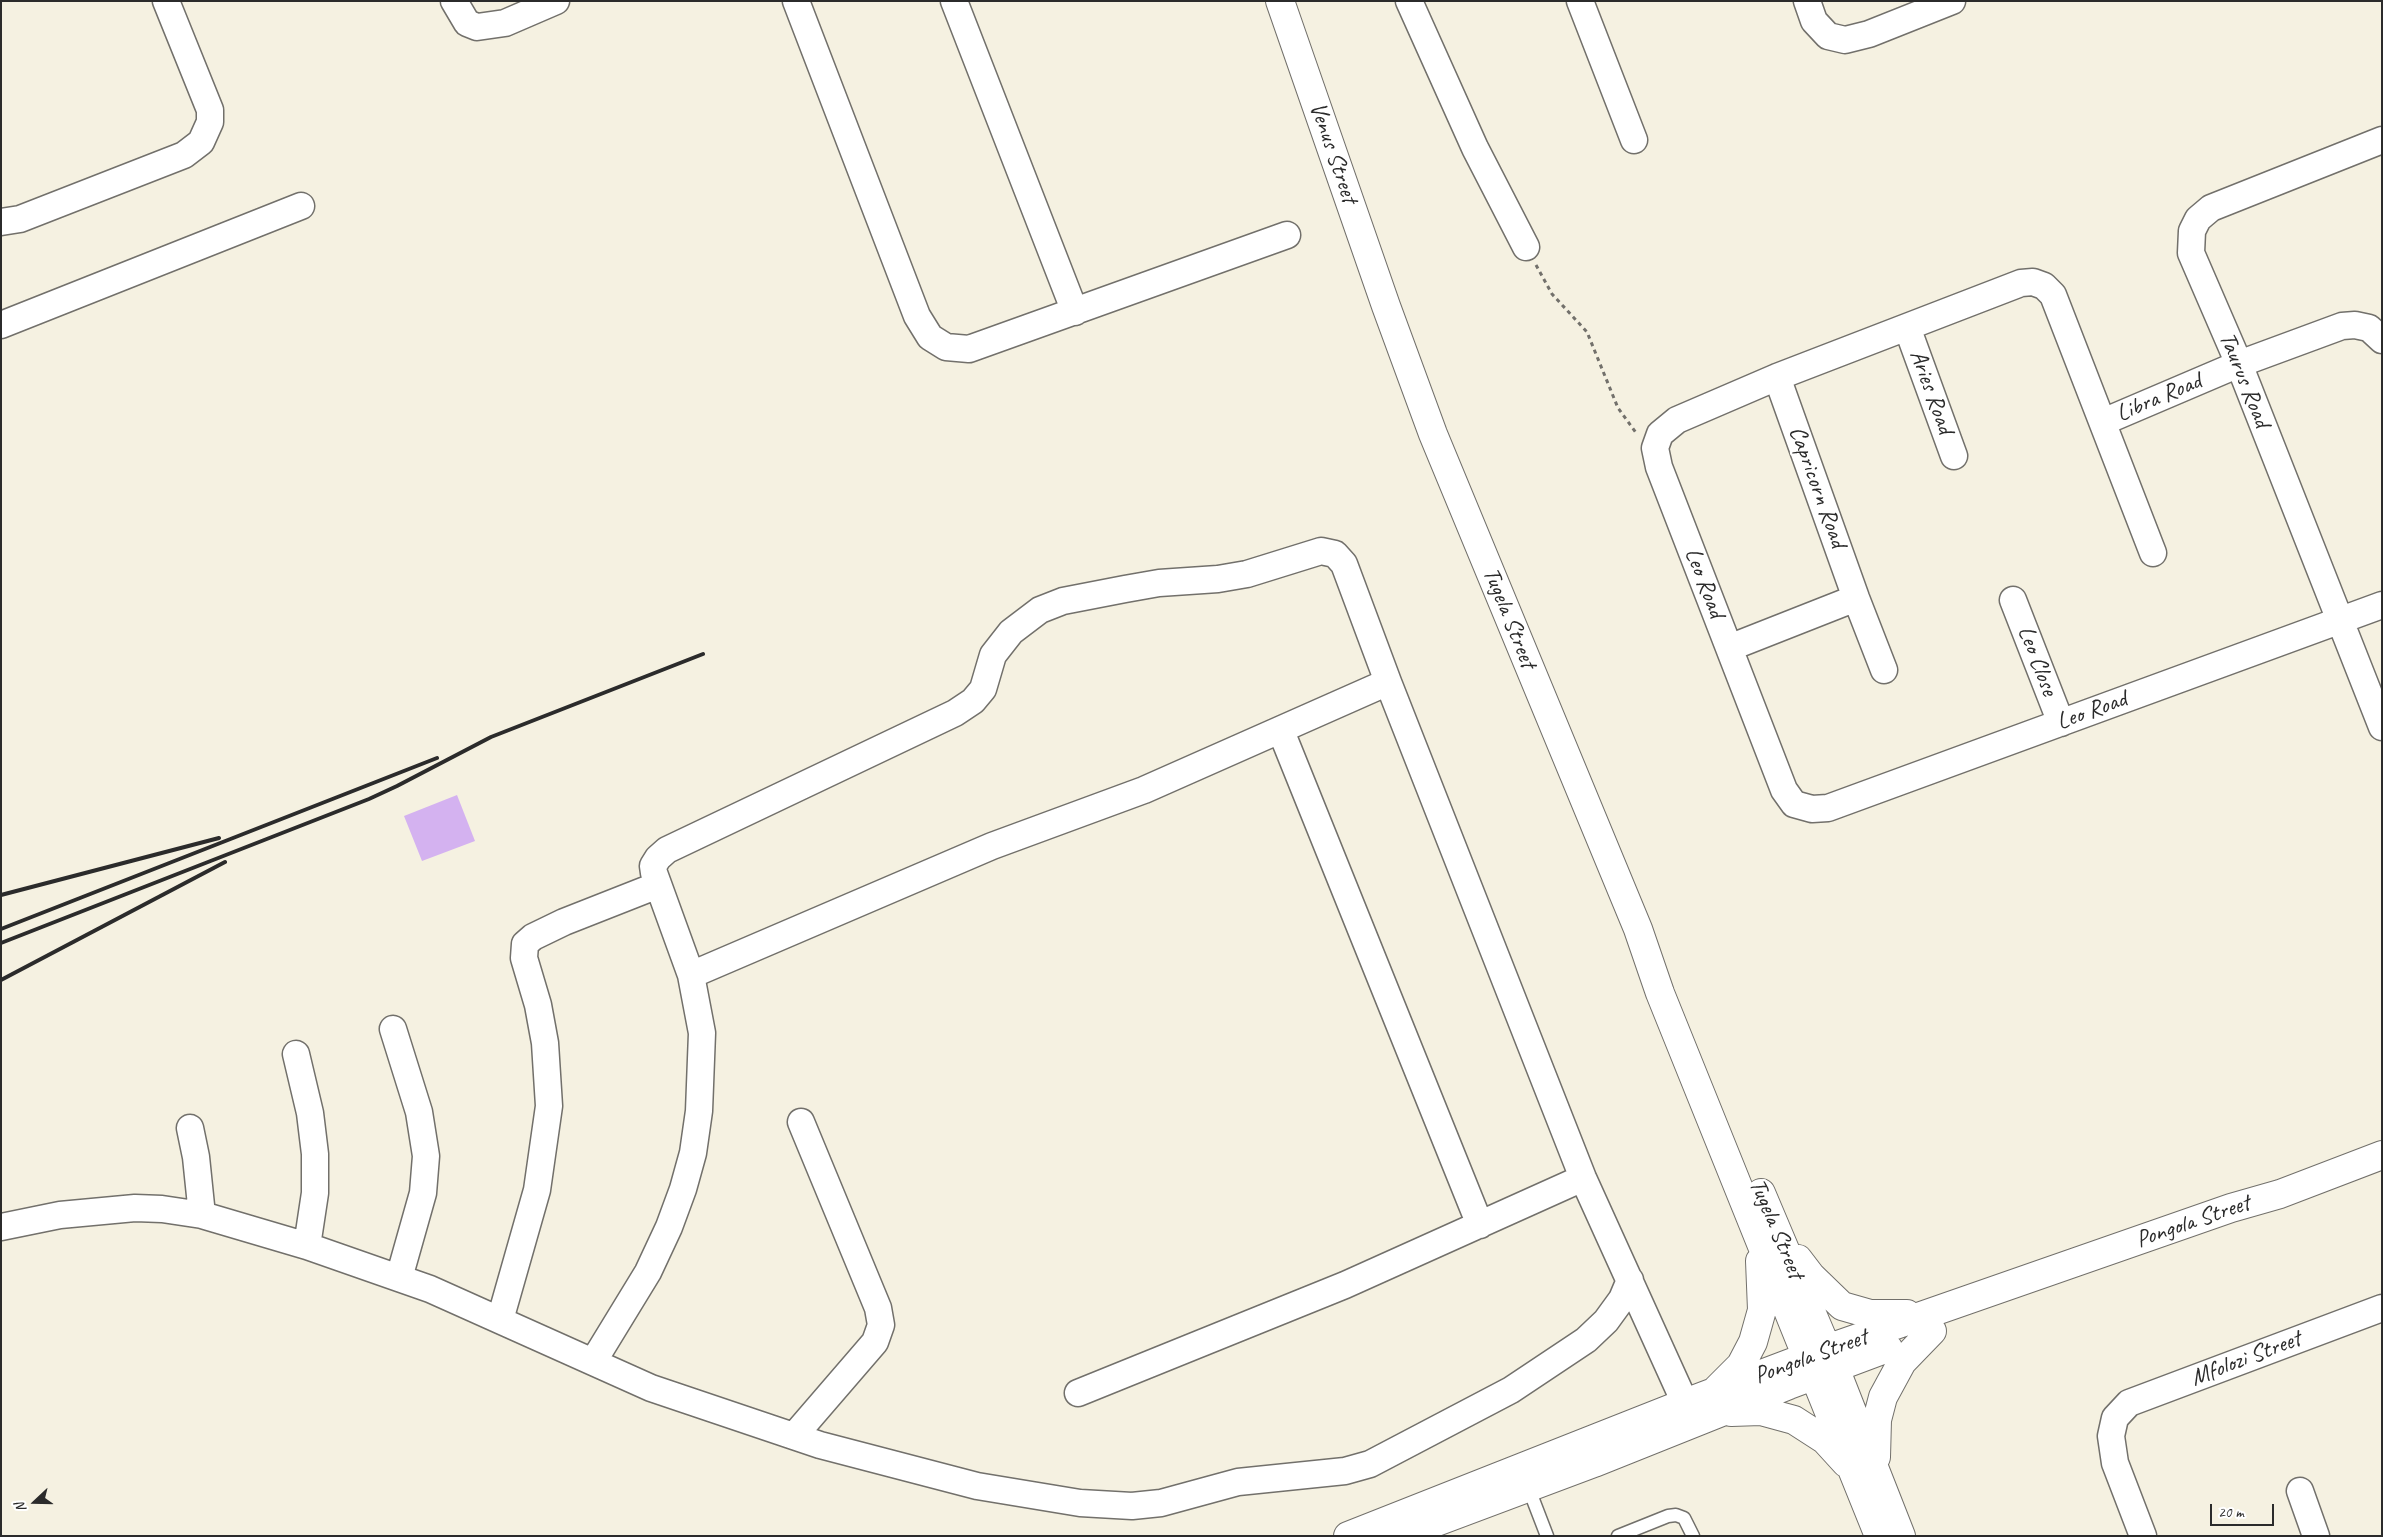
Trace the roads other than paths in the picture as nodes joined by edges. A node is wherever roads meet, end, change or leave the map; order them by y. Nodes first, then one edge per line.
1 (166, 1) edge
2 (454, 1) edge
3 (556, 1) edge
4 (796, 1) edge
5 (954, 1) edge
6 (1280, 1) edge
7 (1409, 1) edge
8 (1580, 1) edge
9 (1806, 1) edge
10 (1952, 1) edge
11 (1634, 140) dead end
12 (2382, 140) edge
13 (301, 206) dead end
14 (1, 222) edge
15 (1287, 235) dead end
16 (1526, 247) road end
17 (1386, 306) joint
18 (1074, 312) junction
19 (1, 325) edge
20 (1907, 327) junction
21 (2382, 340) edge
22 (2239, 364) junction
23 (1777, 377) junction
24 (2103, 422) junction
25 (1954, 456) dead end
26 (2153, 552) dead end
27 (1856, 598) junction
28 (2013, 600) dead end
29 (2382, 605) edge
30 (2339, 621) junction
31 (1729, 648) junction
32 (1884, 670) dead end
33 (1388, 682) junction
34 (2061, 723) junction
35 (2382, 727) edge
36 (1281, 731) junction
37 (658, 885) junction
38 (691, 975) junction
39 (393, 1029) dead end
40 (296, 1054) dead end
41 (801, 1122) dead end
42 (190, 1128) dead end
43 (2382, 1155) edge
44 (1583, 1178) junction
45 (202, 1215) junction
46 (1480, 1225) junction
47 (1, 1227) edge
48 (1766, 1230) junction
49 (307, 1246) junction
50 (399, 1278) junction
51 (1630, 1280) junction
52 (2382, 1308) edge
53 (500, 1320) junction
54 (1930, 1323) junction
55 (594, 1362) junction
56 (1821, 1363) junction
57 (1078, 1393) dead end
58 (1685, 1402) junction
59 (1718, 1402) junction
60 (794, 1436) junction
61 (1865, 1471) junction
62 (1524, 1478) junction
63 (2300, 1492) dead end
64 (1348, 1536) edge
65 (1399, 1536) edge
66 (1547, 1536) edge
67 (1618, 1536) edge
68 (1693, 1536) edge
69 (1880, 1536) edge
70 (1901, 1536) edge
71 (2143, 1536) edge
72 (2316, 1536) edge

1 - 14 street
2 - 3 street
4 - 18 street
5 - 18 street
6 - 17 street, Venus Street
7 - 16 street
8 - 11 street
9 - 10 street
12 - 22 street, Taurus Road
13 - 19 street
15 - 18 street
17 - 48 street, Tugela Street
20 - 23 street
20 - 24 street
20 - 25 street, Aries Road
21 - 22 street, Libra Road
22 - 24 street, Libra Road
22 - 30 street, Taurus Road
23 - 27 street, Capricorn Road
23 - 31 street, Leo Road
24 - 26 street
27 - 31 street
27 - 32 street, Capricorn Road
28 - 34 street, Leo Close
29 - 30 street, Leo Road
30 - 34 street, Leo Road
30 - 35 street, Taurus Road
31 - 34 street, Leo Road
33 - 36 street
33 - 37 street
33 - 44 street
36 - 38 street
36 - 46 street
37 - 38 street
37 - 53 street
38 - 55 street
39 - 50 street
40 - 49 street
41 - 60 street
42 - 45 street
43 - 54 street, Pongola Street
44 - 46 street
44 - 51 street
45 - 47 street
45 - 49 street
46 - 57 street
48 - 54 street
48 - 56 street, Tugela Street
48 - 59 street
49 - 50 street
50 - 53 street
51 - 58 street
51 - 60 street
52 - 71 street, Mfolozi Street
53 - 55 street
54 - 56 street, Pongola Street
54 - 61 street
55 - 60 street
56 - 59 street, Pongola Street
56 - 61 street, Tugela Street
58 - 59 street, Pongola Street
58 - 62 street, Pongola Street
59 - 61 street
59 - 62 street, Pongola Street
61 - 69 street, Tugela Street
61 - 70 street, Tugela Street
62 - 64 street, Pongola Street
62 - 65 street, Pongola Street
62 - 66 lane
63 - 72 street
67 - 68 lane

